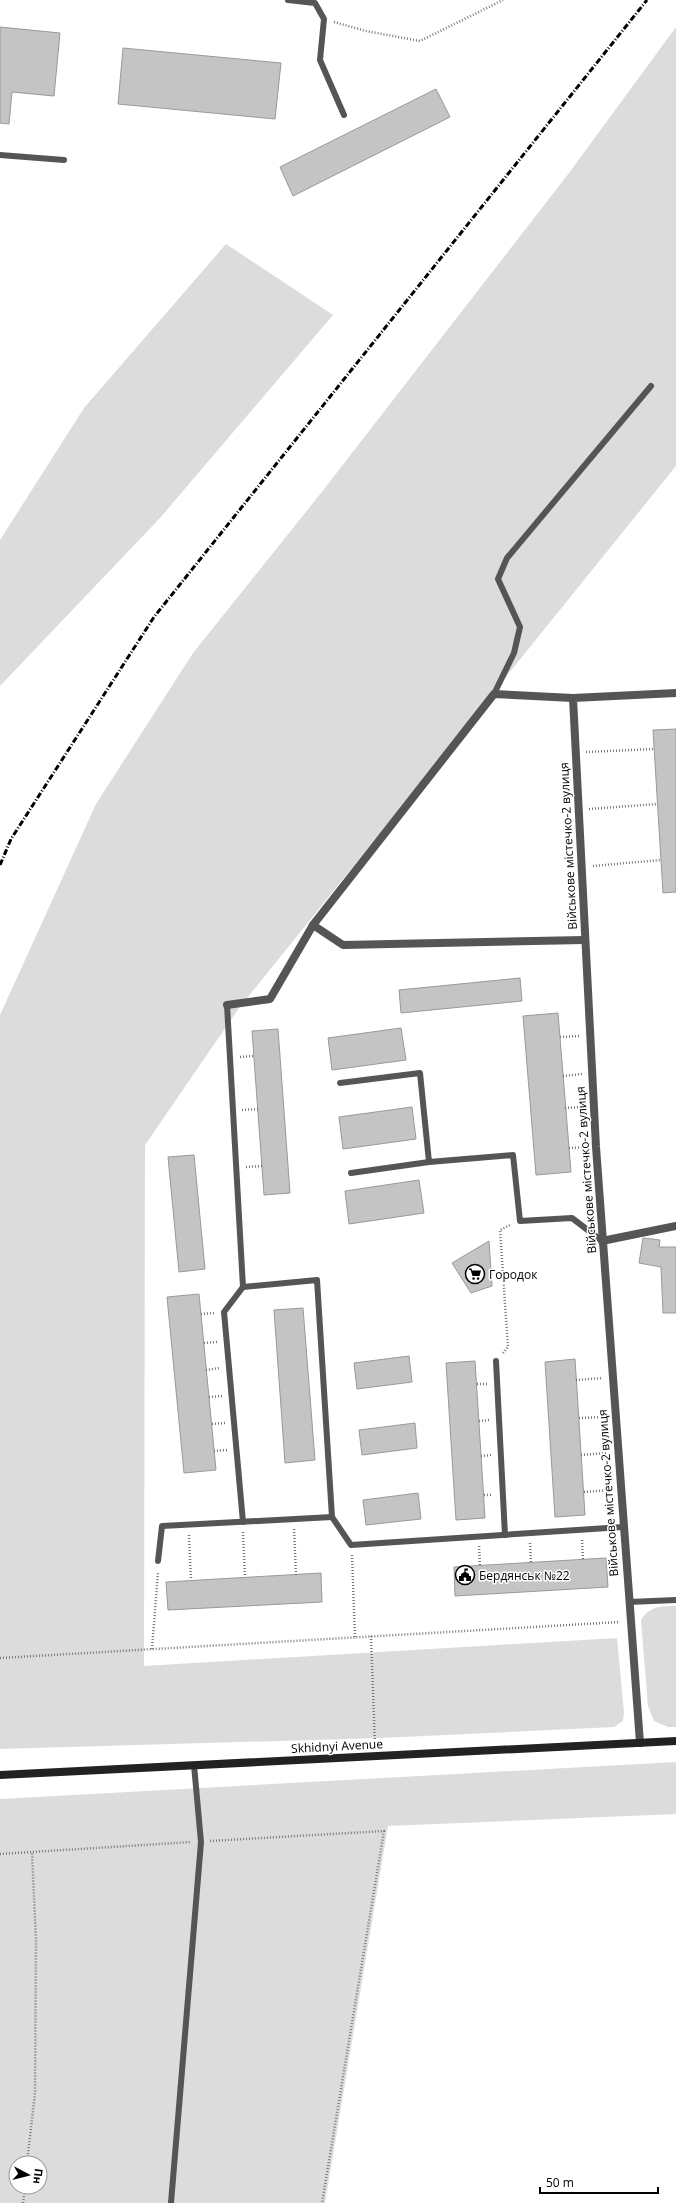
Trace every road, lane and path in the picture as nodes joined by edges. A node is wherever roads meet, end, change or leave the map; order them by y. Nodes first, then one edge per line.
1 (288, 0) edge
2 (503, 0) edge
3 (324, 19) junction
4 (344, 115) dead end
5 (0, 155) edge
6 (64, 160) dead end
7 (651, 386) dead end
8 (676, 693) edge
9 (494, 694) junction
10 (573, 698) junction
11 (654, 748) dead end
12 (576, 753) junction
13 (658, 804) dead end
14 (578, 809) junction
15 (661, 860) dead end
16 (581, 867) junction
17 (313, 925) junction
18 (584, 940) junction
19 (227, 1005) joint
20 (590, 1036) junction
21 (560, 1037) dead end
22 (592, 1074) junction
23 (563, 1076) dead end
24 (340, 1083) dead end
25 (594, 1107) junction
26 (565, 1108) dead end
27 (596, 1147) junction
28 (569, 1148) dead end
29 (429, 1162) junction
30 (262, 1166) dead end
31 (236, 1167) junction
32 (351, 1173) dead end
33 (520, 1221) junction
34 (676, 1226) edge
35 (602, 1241) junction
36 (244, 1287) junction
37 (496, 1361) joint
38 (612, 1378) junction
39 (576, 1380) dead end
40 (614, 1416) junction
41 (579, 1418) dead end
42 (617, 1452) junction
43 (582, 1455) dead end
44 (620, 1489) junction
45 (584, 1492) dead end
46 (332, 1517) junction
47 (293, 1519) junction
48 (243, 1522) junction
49 (188, 1524) junction
50 (623, 1527) junction
51 (581, 1530) junction
52 (529, 1534) junction
53 (505, 1535) junction
54 (478, 1537) junction
55 (351, 1545) junction
56 (583, 1560) dead end
57 (158, 1561) joint
58 (531, 1563) dead end
59 (480, 1566) dead end
60 (296, 1575) dead end
61 (245, 1577) dead end
62 (191, 1580) dead end
63 (676, 1600) edge
64 (629, 1602) junction
65 (630, 1621) junction
66 (371, 1636) junction
67 (355, 1637) junction
68 (152, 1649) junction
69 (0, 1658) edge
70 (676, 1741) edge
71 (640, 1743) junction
72 (375, 1756) junction
73 (194, 1765) junction
74 (0, 1775) edge
75 (201, 1842) junction
76 (32, 1852) junction
77 (0, 1854) edge
78 (29, 2155) edge
79 (171, 2203) edge
80 (322, 2203) edge

1 - 3 lane
2 - 3 path
3 - 4 lane
5 - 6 lane
7 - 9 lane
8 - 10 street
9 - 10 street
9 - 17 street
10 - 12 street, Військове містечко-2 вулиця
11 - 12 path
12 - 14 street, Військове містечко-2 вулиця
13 - 14 path
14 - 16 street, Військове містечко-2 вулиця
15 - 16 path
16 - 18 street, Військове містечко-2 вулиця
17 - 18 street
17 - 19 street
18 - 20 street, Військове містечко-2 вулиця
19 - 31 lane
20 - 21 path
20 - 22 street, Військове містечко-2 вулиця
22 - 23 path
22 - 25 street, Військове містечко-2 вулиця
24 - 29 lane
25 - 26 path
25 - 27 street, Військове містечко-2 вулиця
27 - 28 path
27 - 35 street, Військове містечко-2 вулиця
29 - 32 lane
29 - 33 lane
30 - 31 path
31 - 36 lane
33 - 35 lane
33 - 37 path
34 - 35 street
35 - 38 street, Військове містечко-2 вулиця
36 - 46 lane
36 - 48 lane
37 - 53 lane
38 - 39 path
38 - 40 street, Військове містечко-2 вулиця
40 - 41 path
40 - 42 street, Військове містечко-2 вулиця
42 - 43 path
42 - 44 street, Військове містечко-2 вулиця
44 - 45 path
44 - 50 street, Військове містечко-2 вулиця
46 - 47 lane
46 - 55 lane
47 - 48 lane
47 - 60 path
48 - 49 lane
48 - 61 path
49 - 57 lane
49 - 62 path
50 - 51 lane
50 - 64 street, Військове містечко-2 вулиця
51 - 52 lane
51 - 56 path
52 - 53 lane
52 - 58 path
53 - 54 lane
54 - 55 lane
54 - 59 path
55 - 67 path
57 - 68 path
63 - 64 lane
64 - 65 street, Військове містечко-2 вулиця
65 - 66 path
65 - 71 street, Військове містечко-2 вулиця
66 - 67 path
66 - 72 path
67 - 68 path
68 - 69 path
70 - 71 main road, Skhidnyi Avenue
71 - 72 main road, Skhidnyi Avenue
72 - 73 main road, Skhidnyi Avenue
73 - 74 main road, Skhidnyi Avenue
73 - 75 lane
75 - 76 path
75 - 79 lane
75 - 80 path
76 - 77 path
76 - 78 path

